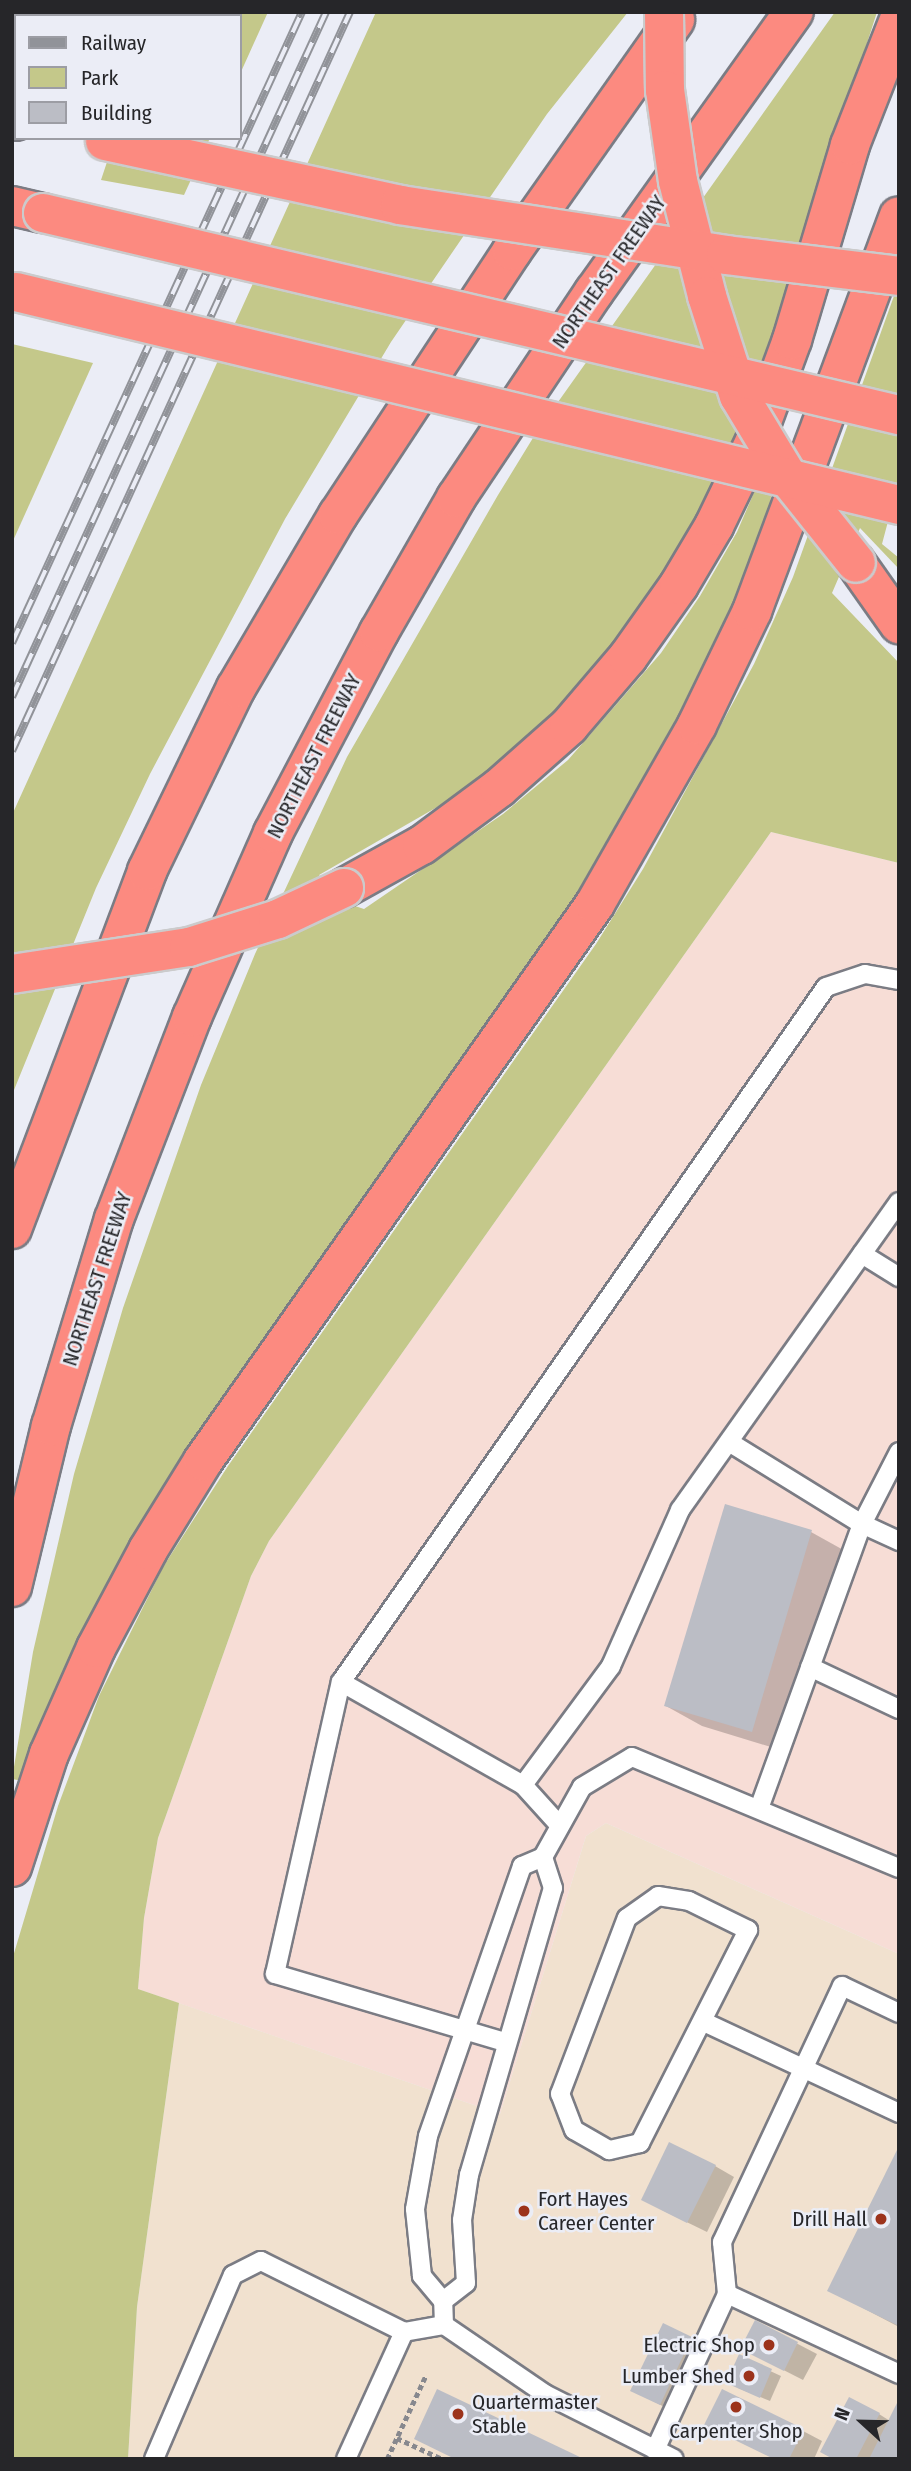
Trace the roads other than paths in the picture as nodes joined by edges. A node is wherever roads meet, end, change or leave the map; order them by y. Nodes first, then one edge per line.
1 (664, 12) edge
2 (681, 12) edge
3 (794, 12) edge
4 (899, 20) edge
5 (99, 140) edge
6 (28, 210) edge
7 (899, 216) edge
8 (899, 276) edge
9 (14, 291) edge
10 (899, 415) edge
11 (899, 505) edge
12 (856, 563) junction
13 (899, 603) edge
14 (899, 624) edge
15 (12, 974) edge
16 (899, 980) edge
17 (899, 1202) edge
18 (12, 1229) edge
19 (862, 1254) junction
20 (899, 1277) edge
21 (729, 1442) junction
22 (899, 1452) edge
23 (862, 1524) junction
24 (899, 1541) edge
25 (12, 1587) edge
26 (810, 1667) junction
27 (341, 1682) junction
28 (899, 1709) edge
29 (523, 1785) junction
30 (759, 1808) junction
31 (560, 1826) junction
32 (543, 1857) junction
33 (12, 1867) edge
34 (899, 1868) edge
35 (899, 2013) edge
36 (704, 2022) junction
37 (465, 2028) junction
38 (505, 2042) junction
39 (803, 2068) junction
40 (899, 2113) edge
41 (727, 2294) junction
42 (443, 2301) junction
43 (444, 2325) junction
44 (404, 2332) junction
45 (899, 2374) edge
46 (655, 2450) junction
47 (153, 2459) edge
48 (346, 2459) edge
49 (674, 2459) edge

1 - 12 highway, bridge
2 - 18 highway
3 - 25 highway, NORTHEAST FREEWAY
4 - 15 highway, bridge
5 - 8 highway, bridge
6 - 10 highway, bridge
7 - 33 highway
9 - 11 highway, bridge
12 - 13 highway
12 - 14 highway
16 - 27 lane
17 - 19 lane
19 - 20 lane
19 - 21 lane
21 - 23 lane
21 - 29 lane
22 - 23 lane
23 - 24 lane
23 - 26 lane
26 - 28 lane
26 - 30 lane
27 - 29 lane
27 - 37 lane
29 - 31 lane
30 - 31 lane
30 - 34 lane
31 - 32 lane
32 - 37 lane
32 - 38 lane
35 - 39 lane
36 - 36 lane
36 - 39 lane
37 - 38 lane
37 - 42 lane
38 - 42 lane
39 - 40 lane
39 - 41 lane
41 - 45 lane
41 - 46 lane
42 - 43 lane
43 - 44 lane
43 - 46 lane
44 - 47 lane
44 - 48 lane
46 - 49 lane

